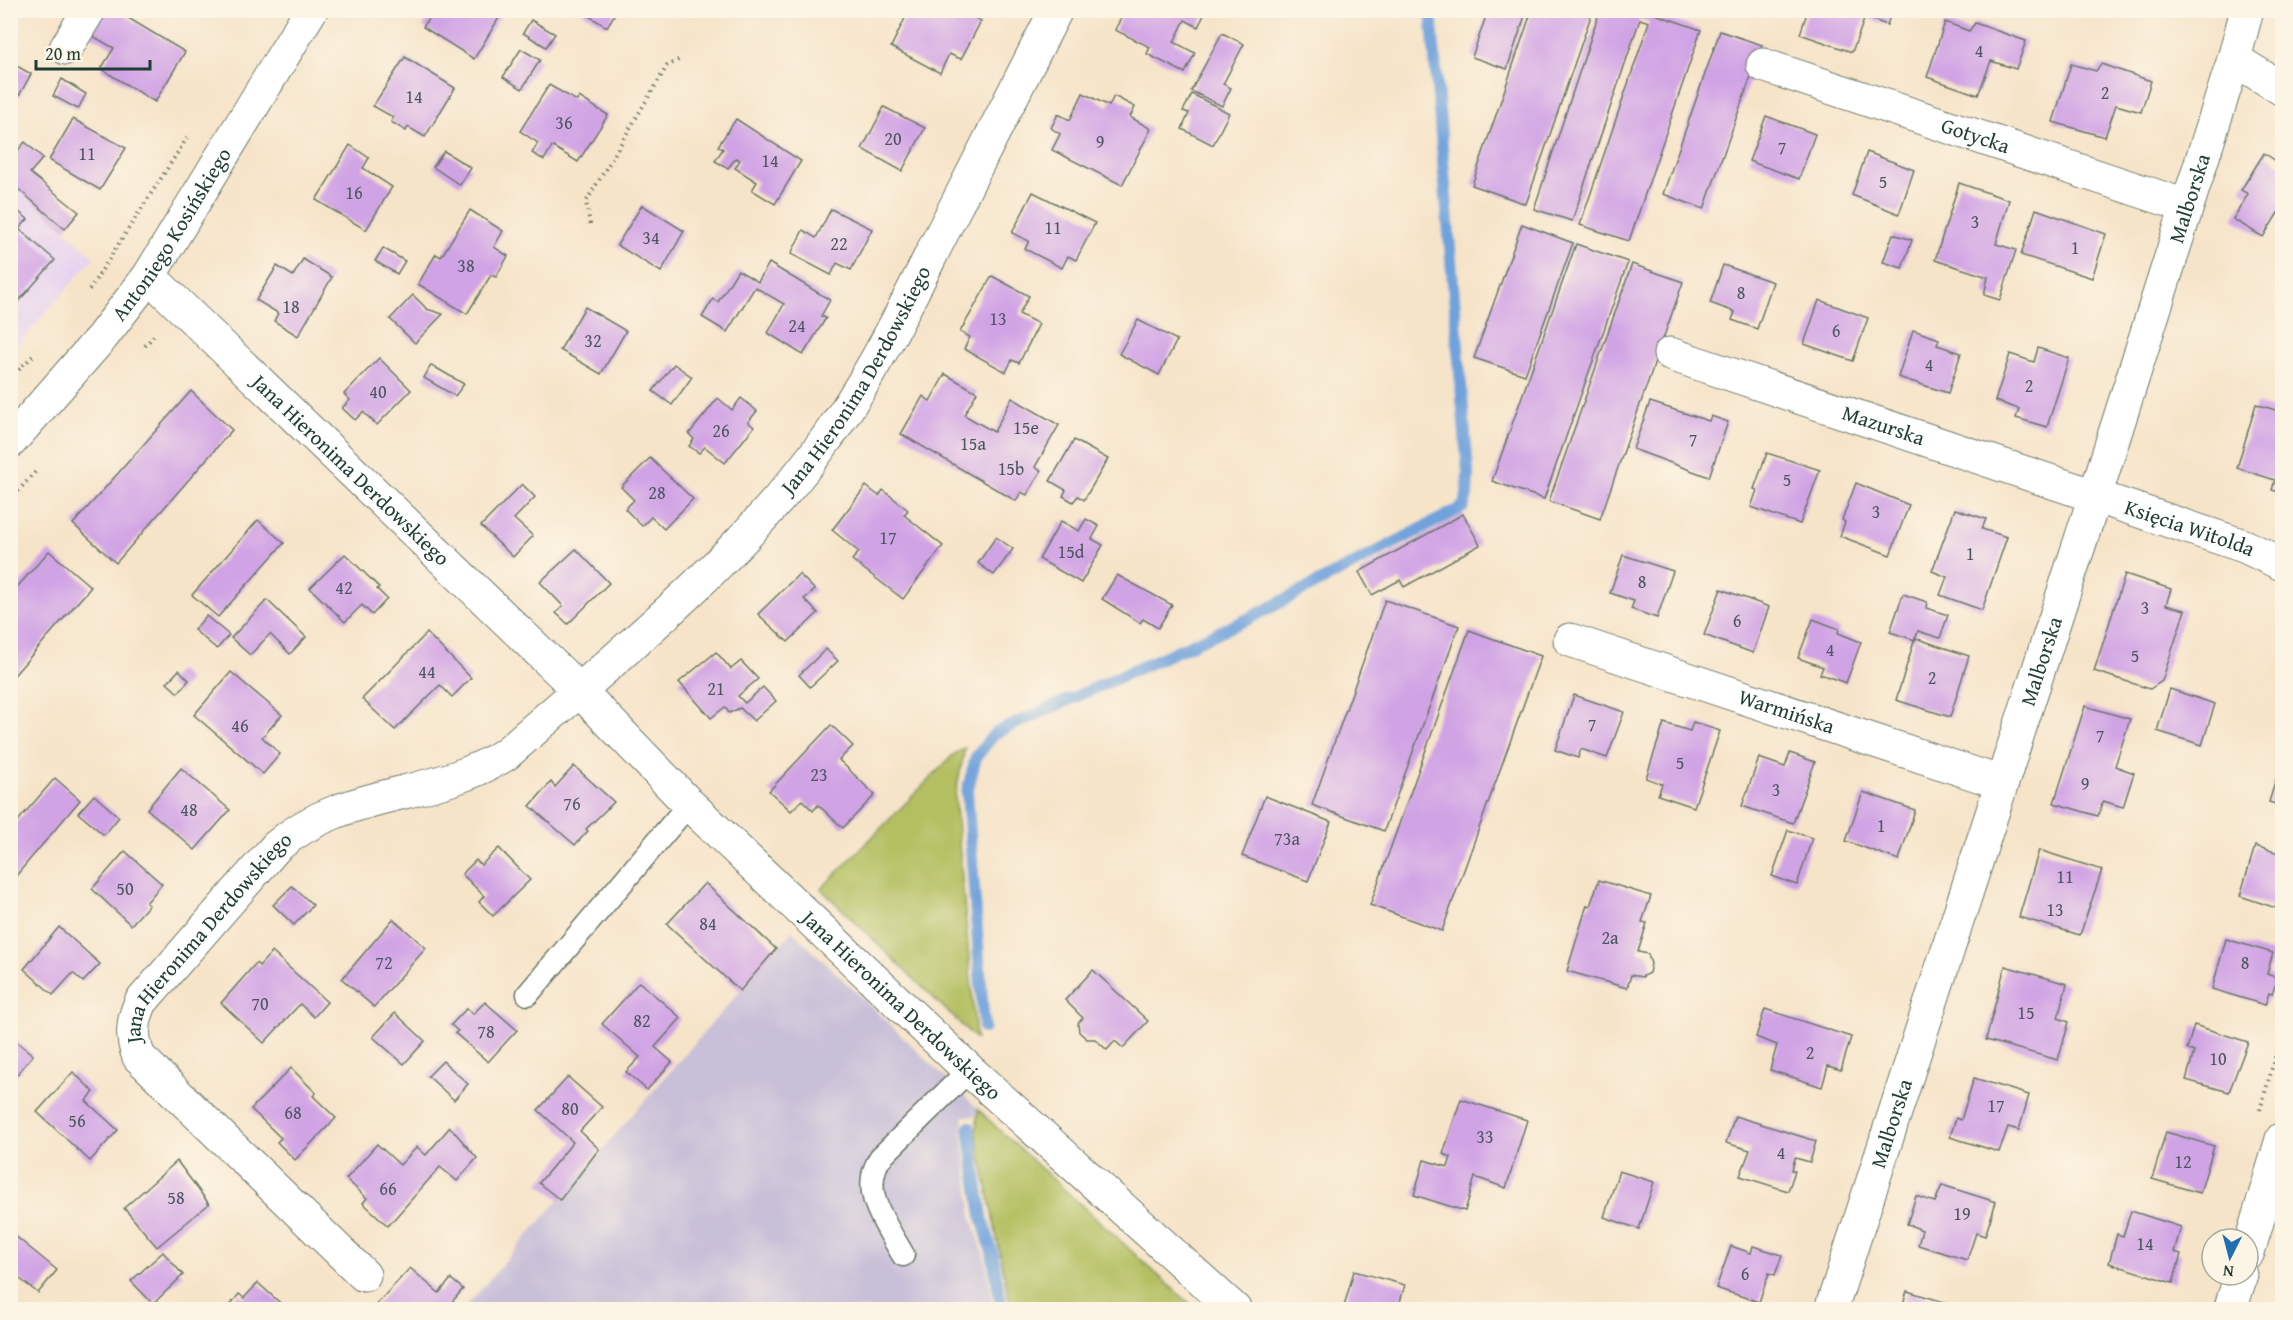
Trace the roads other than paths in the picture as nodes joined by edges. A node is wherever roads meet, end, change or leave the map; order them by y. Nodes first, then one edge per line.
1 (89, 10) edge
2 (311, 10) edge
3 (1056, 10) edge
4 (2247, 10) edge
5 (66, 48) dead end
6 (2234, 59) junction
7 (1763, 64) dead end
8 (2283, 89) edge
9 (2186, 206) junction
10 (149, 276) junction
11 (1670, 354) dead end
12 (10, 442) edge
13 (2096, 496) junction
14 (2283, 564) edge
15 (1570, 640) dead end
16 (579, 690) junction
17 (2002, 783) junction
18 (689, 804) junction
19 (528, 994) dead end
20 (969, 1070) junction
21 (2283, 1139) edge
22 (2256, 1227) edge
23 (903, 1255) dead end
24 (364, 1275) dead end
25 (2237, 1287) edge
26 (1235, 1310) edge
27 (1831, 1310) edge
28 (2230, 1310) edge

1 - 5 street
2 - 10 street, Antoniego Kosińskiego
3 - 16 street, Jana Hieronima Derdowskiego
4 - 6 street, Malborska
6 - 8 street
6 - 9 street, Malborska
7 - 9 street, Gotycka
9 - 13 street, Malborska
10 - 12 street, Antoniego Kosińskiego
10 - 16 street, Jana Hieronima Derdowskiego
11 - 13 street, Mazurska
13 - 14 street, Księcia Witolda
13 - 17 street, Malborska
15 - 17 street, Warmińska
16 - 18 street, Jana Hieronima Derdowskiego
16 - 24 street, Jana Hieronima Derdowskiego
17 - 27 street, Malborska
18 - 19 lane
18 - 20 street, Jana Hieronima Derdowskiego
20 - 23 lane
20 - 26 street, Jana Hieronima Derdowskiego
21 - 22 street
25 - 28 street

